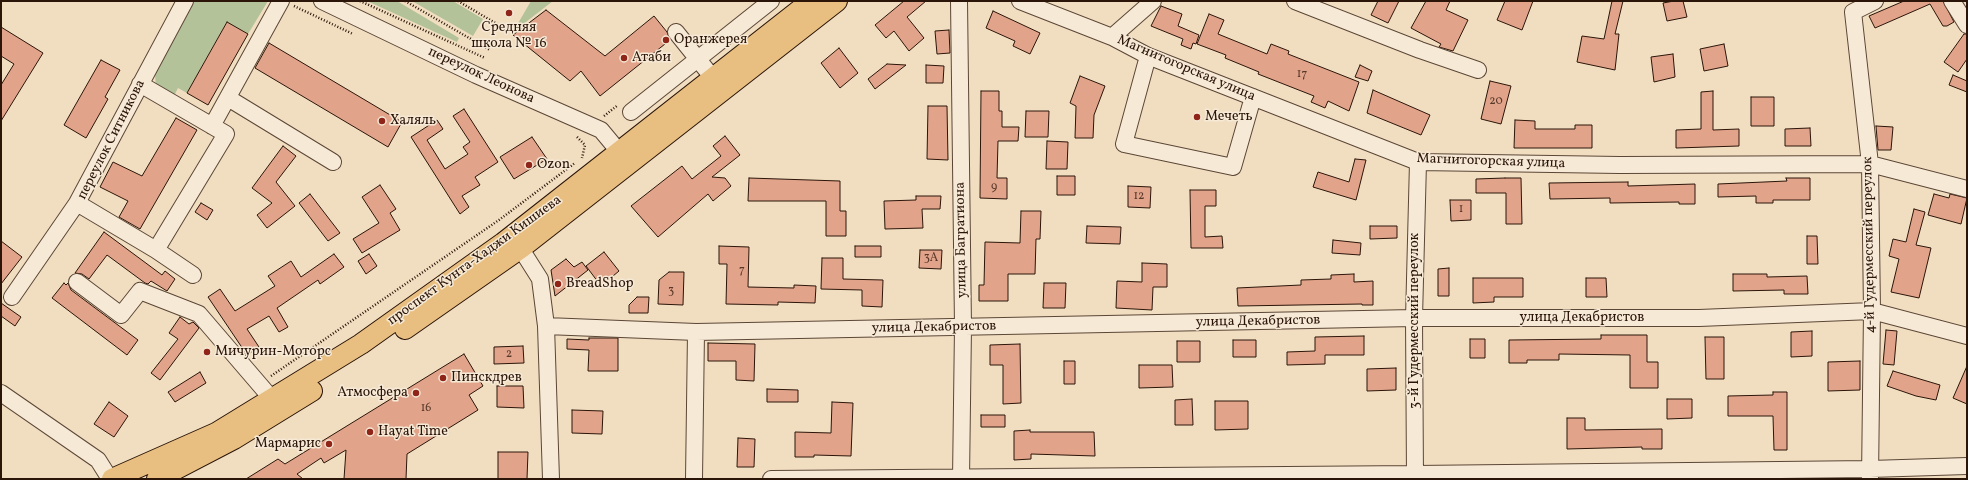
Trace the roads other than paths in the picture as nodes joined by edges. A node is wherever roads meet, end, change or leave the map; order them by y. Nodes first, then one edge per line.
1 (185, 1) edge
2 (322, 1) edge
3 (772, 1) edge
4 (811, 1) edge
5 (837, 1) edge
6 (959, 1) edge
7 (1020, 1) edge
8 (1153, 1) edge
9 (1295, 1) edge
10 (1874, 1) edge
11 (1952, 1) edge
12 (285, 3) edge
13 (345, 6) edge
14 (1967, 25) edge
15 (676, 32) dead end
16 (1112, 38) junction
17 (1148, 56) junction
18 (698, 59) junction
19 (1478, 70) dead end
20 (713, 78) junction
21 (140, 84) junction
22 (1253, 97) junction
23 (228, 98) junction
24 (631, 112) dead end
25 (212, 126) junction
26 (624, 158) junction
27 (334, 162) dead end
28 (1418, 162) junction
29 (1870, 164) junction
30 (1967, 189) edge
31 (77, 203) junction
32 (516, 242) junction
33 (156, 250) junction
34 (193, 275) dead end
35 (77, 282) dead end
36 (12, 297) dead end
37 (1872, 311) junction
38 (1414, 318) junction
39 (546, 326) junction
40 (963, 327) junction
41 (696, 332) junction
42 (1967, 336) edge
43 (266, 391) junction
44 (1, 393) edge
45 (1967, 466) edge
46 (1870, 474) edge
47 (1415, 476) edge
48 (961, 478) edge
49 (111, 479) edge
50 (157, 479) edge
51 (551, 479) edge
52 (694, 479) edge
53 (771, 479) edge

1 - 21 street, переулок Ситникова
2 - 13 street, переулок Леонова
3 - 18 street
4 - 20 main road, проспект Кунта-Хаджи Кишиева
5 - 26 main road, проспект Кунта-Хаджи Кишиева
6 - 40 street, улица Багратиона
7 - 16 street, Магнитогорская улица
8 - 16 street
9 - 19 street
10 - 29 street, 4-й Гудермесский переулок
11 - 14 street
12 - 23 street
13 - 26 street, переулок Леонова
15 - 18 street
16 - 17 street, Магнитогорская улица
17 - 22 street, Магнитогорская улица
17 - 22 street
18 - 20 street
18 - 24 street
20 - 26 main road, проспект Кунта-Хаджи Кишиева
21 - 25 street
21 - 31 street, переулок Ситникова
22 - 28 street, Магнитогорская улица
23 - 25 street
23 - 27 street
25 - 33 street
26 - 32 main road, проспект Кунта-Хаджи Кишиева
28 - 29 street, Магнитогорская улица
28 - 38 street, 3-й Гудермесский переулок
29 - 30 street, Магнитогорская улица
29 - 37 street, 4-й Гудермесский переулок
31 - 33 street, переулок Ситникова
31 - 36 street
32 - 39 street
32 - 43 main road, проспект Кунта-Хаджи Кишиева
32 - 50 main road, проспект Кунта-Хаджи Кишиева
33 - 34 street, переулок Ситникова
35 - 43 street
37 - 38 street, улица Декабристов
37 - 42 street, улица Декабристов
37 - 46 street, 4-й Гудермесский переулок
38 - 40 street, улица Декабристов
38 - 47 street, 3-й Гудермесский переулок
39 - 41 street, улица Декабристов
39 - 51 street
40 - 41 street, улица Декабристов
40 - 48 street, улица Багратиона
41 - 52 street
43 - 49 main road, проспект Кунта-Хаджи Кишиева
44 - 49 street
45 - 46 street
46 - 47 street
47 - 48 street
48 - 53 street

